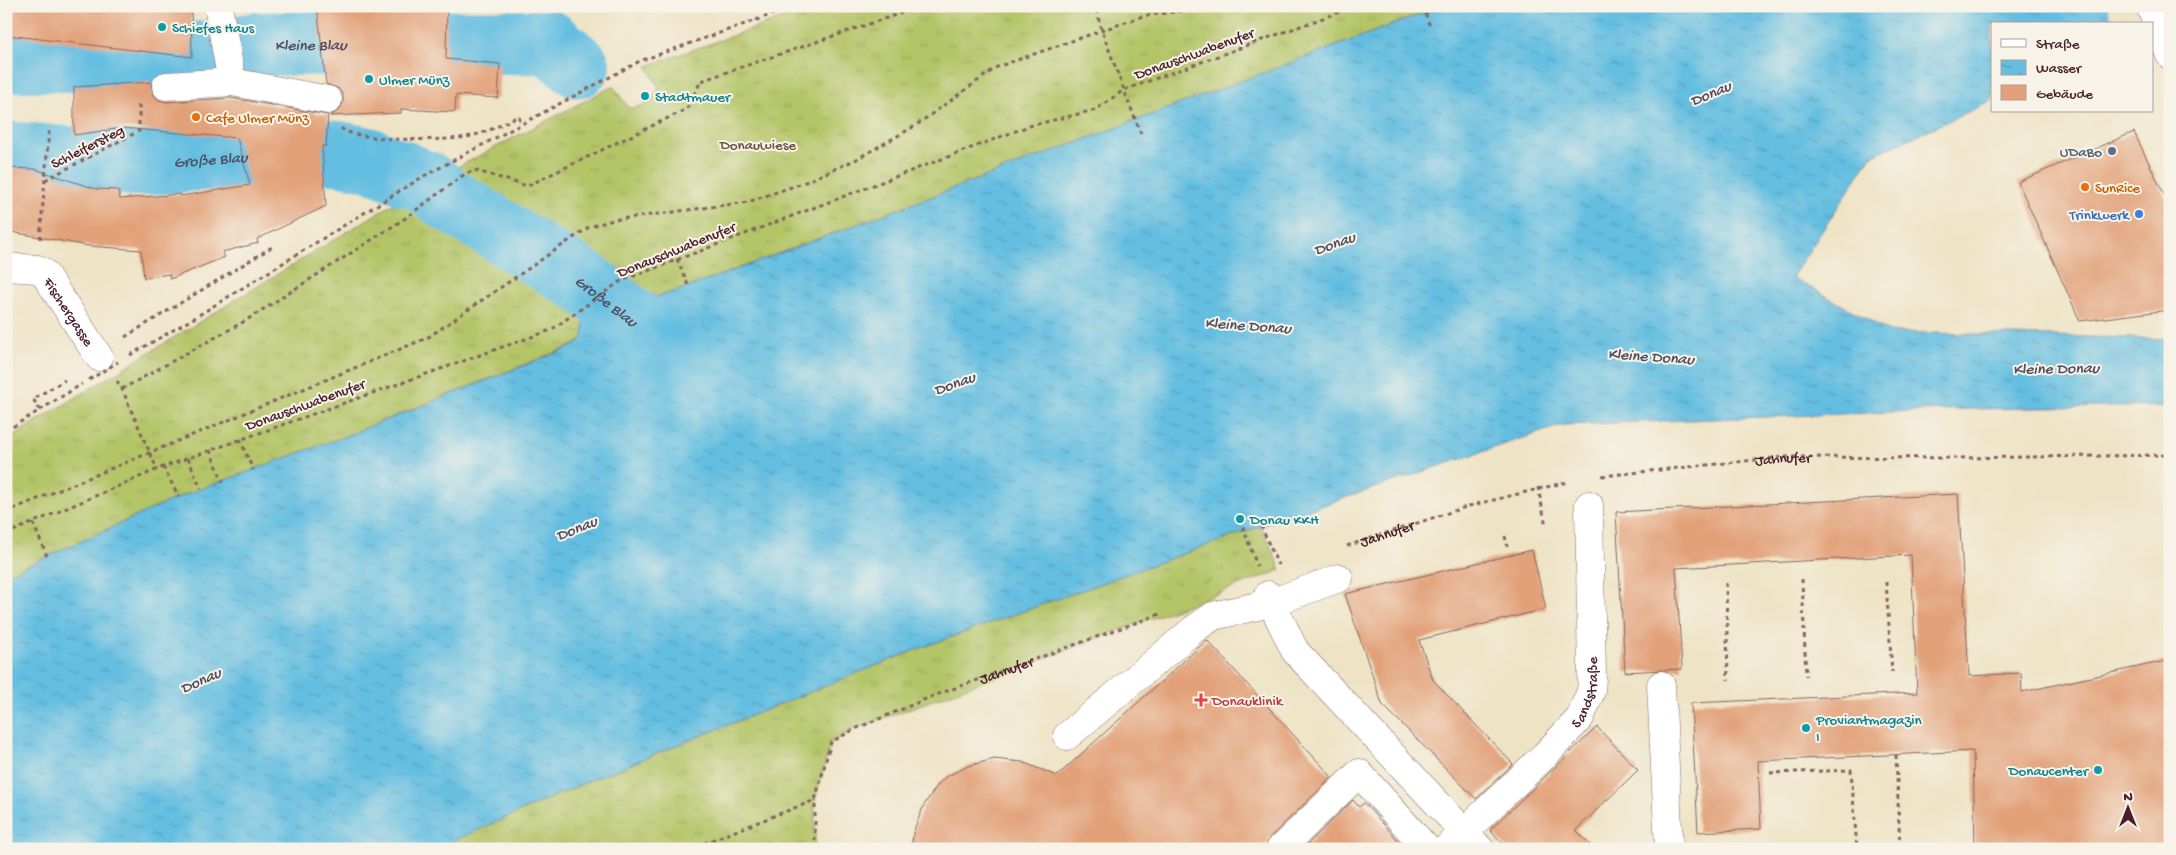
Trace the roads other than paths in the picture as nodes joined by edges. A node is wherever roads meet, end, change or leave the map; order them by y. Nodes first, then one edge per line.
1 (2150, 6) edge
2 (219, 10) edge
3 (2170, 55) edge
4 (232, 76) junction
5 (166, 86) dead end
6 (331, 111) road end
7 (6, 268) edge
8 (101, 363) road end
9 (1589, 505) dead end
10 (1339, 578) dead end
11 (1269, 599) junction
12 (1661, 685) dead end
13 (1067, 736) dead end
14 (1463, 843) edge
15 (1280, 849) edge
16 (1427, 849) edge
17 (1669, 849) edge

1 - 3 street
2 - 4 street
4 - 5 street
4 - 6 street
7 - 8 street, Fischergasse
9 - 14 street, Sandstraße
10 - 11 street
11 - 13 street
11 - 14 street, Sandstraße
12 - 17 street
15 - 16 street

